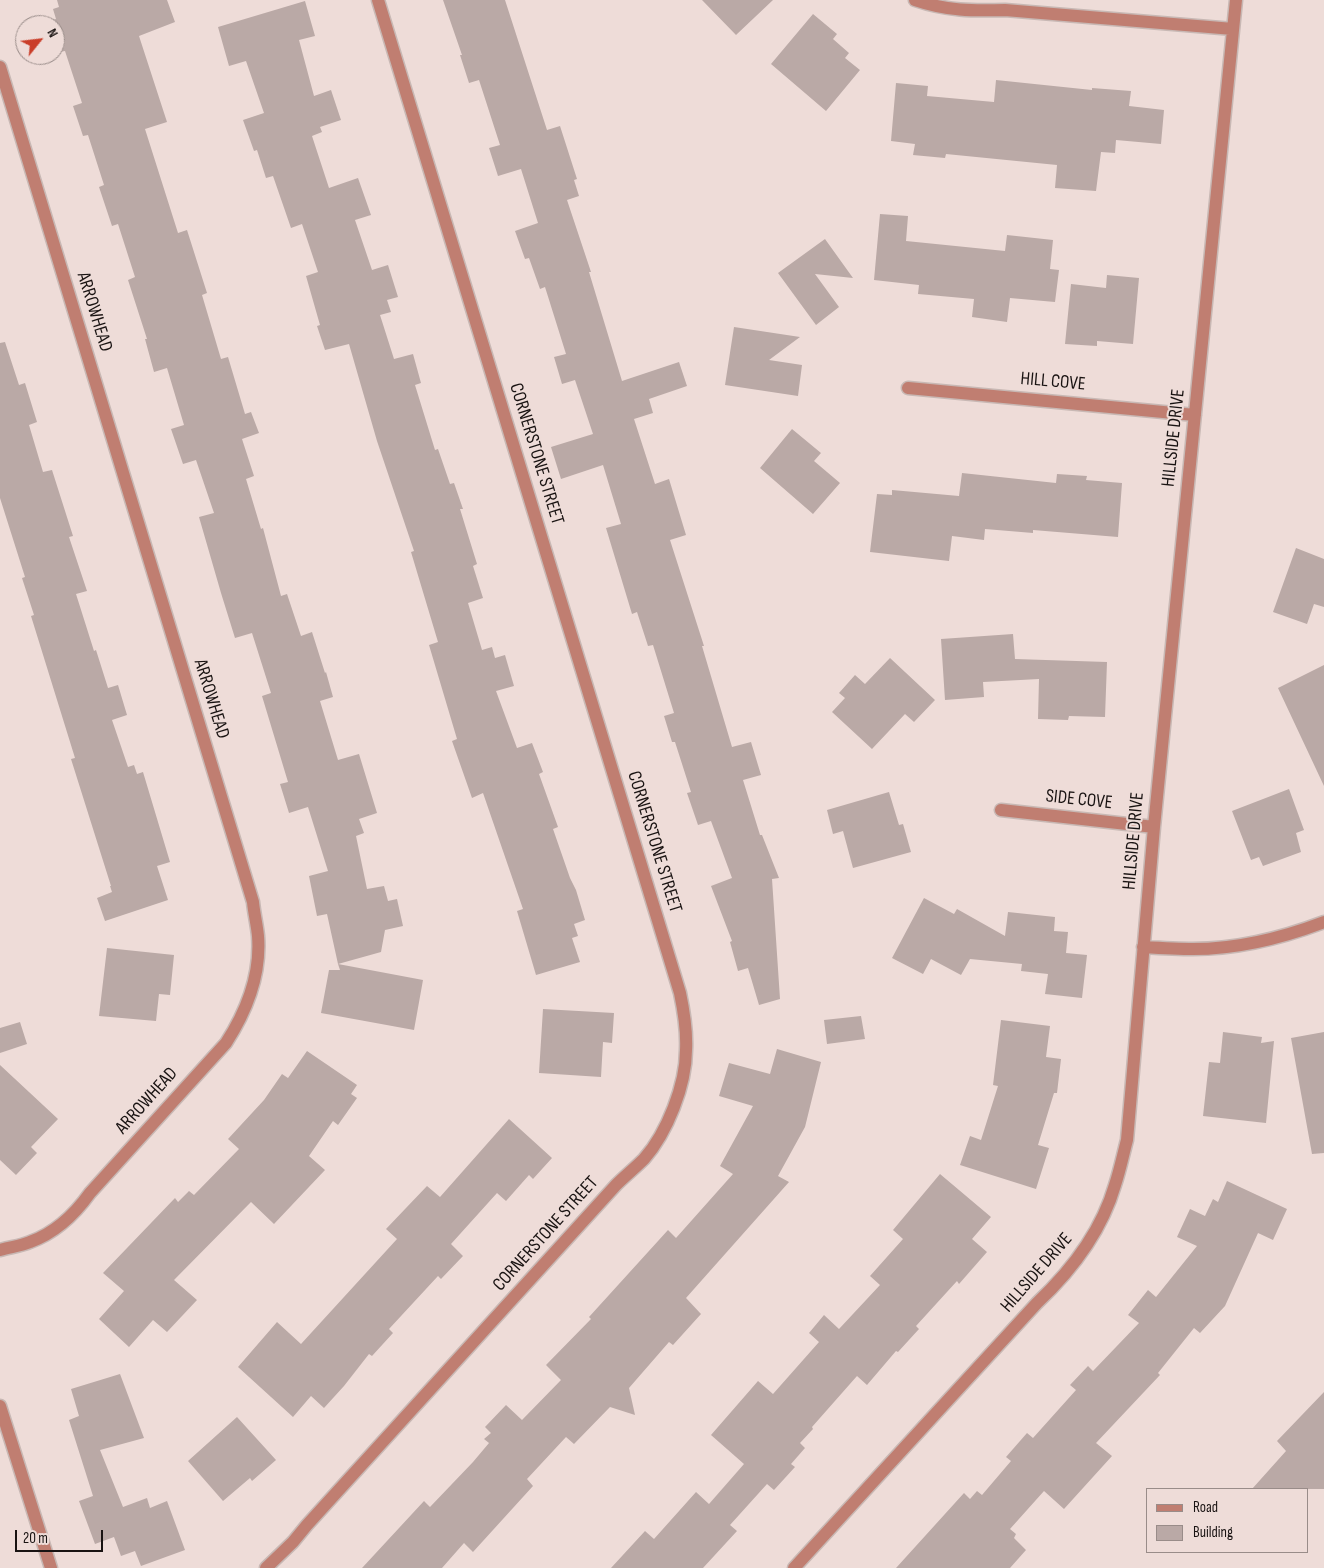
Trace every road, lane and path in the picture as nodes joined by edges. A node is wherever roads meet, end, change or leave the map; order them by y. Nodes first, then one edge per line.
1 (378, 0) edge
2 (915, 0) edge
3 (1236, 0) edge
4 (1233, 29) junction
5 (0, 68) edge
6 (908, 388) dead end
7 (1195, 414) junction
8 (1001, 810) dead end
9 (1154, 827) junction
10 (1324, 922) edge
11 (1143, 947) junction
12 (0, 1250) edge
13 (0, 1406) edge
14 (51, 1568) edge
15 (266, 1568) edge
16 (794, 1568) edge

1 - 15 street, CORNERSTONE STREET
2 - 4 street
3 - 4 street, HILLSIDE DRIVE
4 - 7 street, HILLSIDE DRIVE
5 - 12 street, ARROWHEAD
6 - 7 street, HILL COVE
7 - 9 street, HILLSIDE DRIVE
8 - 9 street, SIDE COVE
9 - 11 street, HILLSIDE DRIVE
10 - 11 street
11 - 16 street, HILLSIDE DRIVE
13 - 14 street

